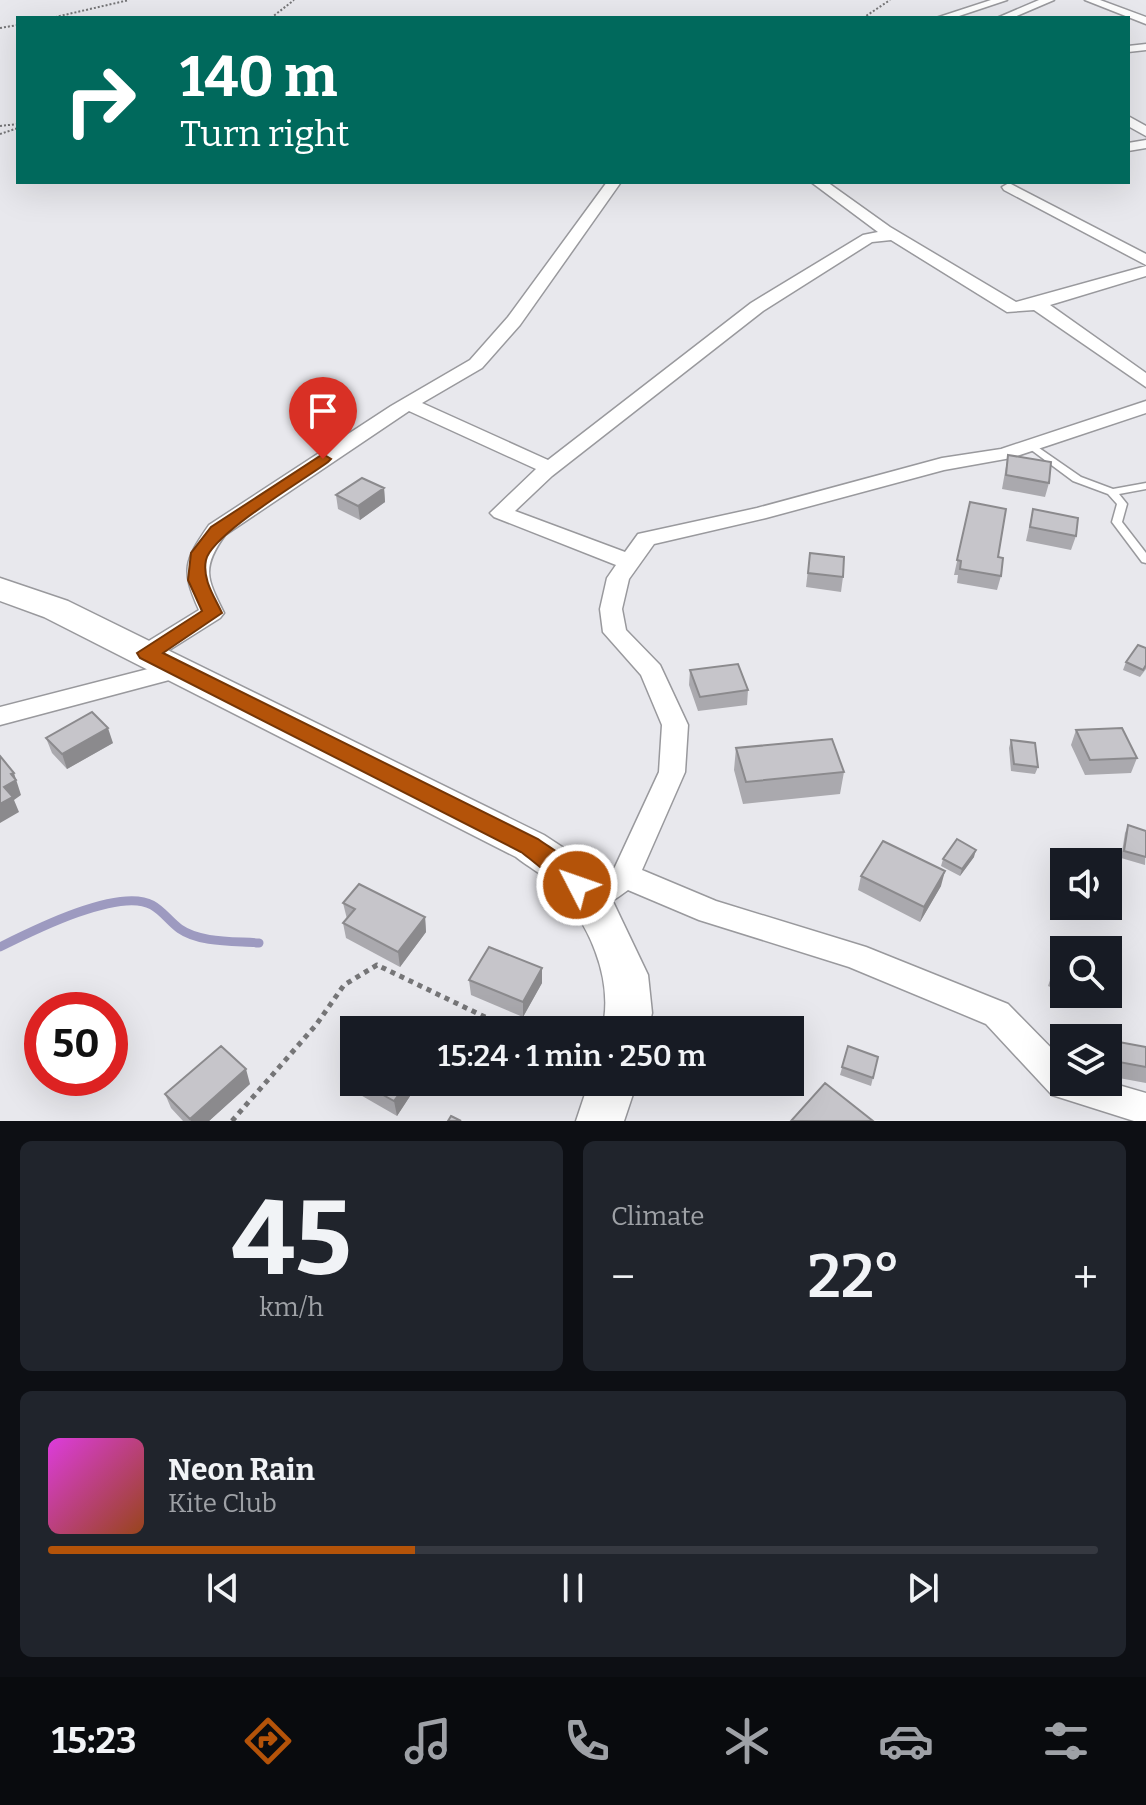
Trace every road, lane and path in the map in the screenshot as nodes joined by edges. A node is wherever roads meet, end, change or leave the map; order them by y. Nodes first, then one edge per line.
1 (129, 0) edge
2 (294, 0) edge
3 (890, 0) edge
4 (1002, 0) edge
5 (1049, 0) edge
6 (1090, 0) edge
7 (60, 16) edge
8 (274, 16) edge
9 (866, 16) edge
10 (948, 16) edge
11 (1007, 16) edge
12 (1146, 21) edge
13 (613, 184) edge
14 (821, 184) edge
15 (1017, 184) edge
16 (894, 235) junction
17 (1146, 260) edge
18 (1146, 271) edge
19 (1037, 304) junction
20 (1146, 381) edge
21 (408, 404) junction
22 (1146, 407) edge
23 (1029, 444) junction
24 (550, 468) junction
25 (1146, 486) edge
26 (1112, 492) junction
27 (1146, 560) edge
28 (627, 561) junction
29 (0, 589) edge
30 (163, 661) junction
31 (0, 716) edge
32 (625, 877) junction
33 (591, 899) junction
34 (483, 1016) edge
35 (628, 1016) edge
36 (608, 1096) edge
37 (1146, 1109) edge
38 (232, 1121) edge
39 (600, 1121) edge

1 - 7 path
2 - 8 path
3 - 9 path
4 - 10 street
5 - 11 street
6 - 12 street
13 - 21 street
14 - 16 street
15 - 17 street
16 - 19 street
16 - 24 street
18 - 19 street
19 - 20 street
21 - 24 street
21 - 30 street
22 - 23 street
23 - 26 lane
23 - 28 street
24 - 28 street
25 - 26 lane
26 - 27 lane
28 - 32 street
29 - 30 main road
30 - 31 street
30 - 33 main road
32 - 33 street
32 - 37 street
33 - 35 main road
34 - 38 path
36 - 39 main road

